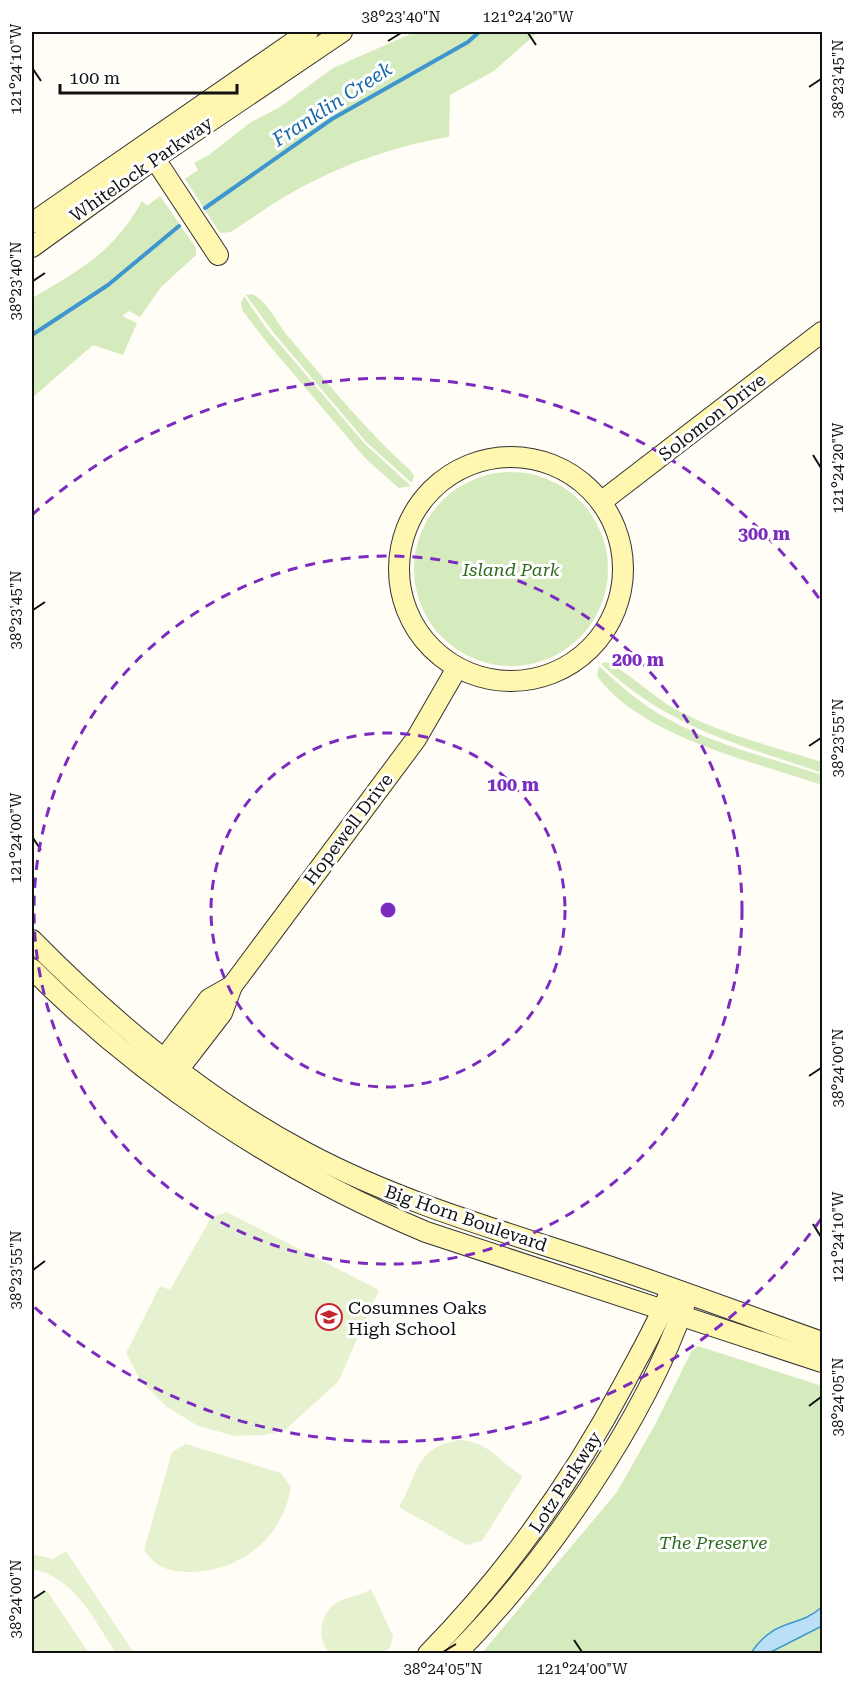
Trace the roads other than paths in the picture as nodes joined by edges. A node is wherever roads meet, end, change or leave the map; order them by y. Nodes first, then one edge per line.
1 (308, 32) edge
2 (342, 32) edge
3 (149, 151) junction
4 (32, 223) edge
5 (32, 247) edge
6 (218, 255) dead end
7 (822, 332) edge
8 (601, 502) junction
9 (457, 668) junction
10 (32, 940) edge
11 (32, 969) edge
12 (171, 1065) junction
13 (679, 1292) junction
14 (672, 1312) junction
15 (822, 1342) edge
16 (822, 1362) edge
17 (428, 1653) edge
18 (456, 1653) edge

1 - 3 main road, Whitelock Parkway
2 - 3 main road, Whitelock Parkway
3 - 4 main road, Whitelock Parkway
3 - 5 main road, Whitelock Parkway
3 - 6 main road
7 - 8 main road, Solomon Drive
8 - 9 main road
8 - 9 main road
9 - 12 main road, Hopewell Drive
10 - 12 main road, Big Horn Boulevard
11 - 14 main road, Big Horn Boulevard
12 - 13 main road, Big Horn Boulevard
13 - 14 main road, Lotz Parkway
13 - 15 main road, Big Horn Boulevard
14 - 16 main road, Big Horn Boulevard
14 - 17 main road, Lotz Parkway
14 - 18 main road, Lotz Parkway

